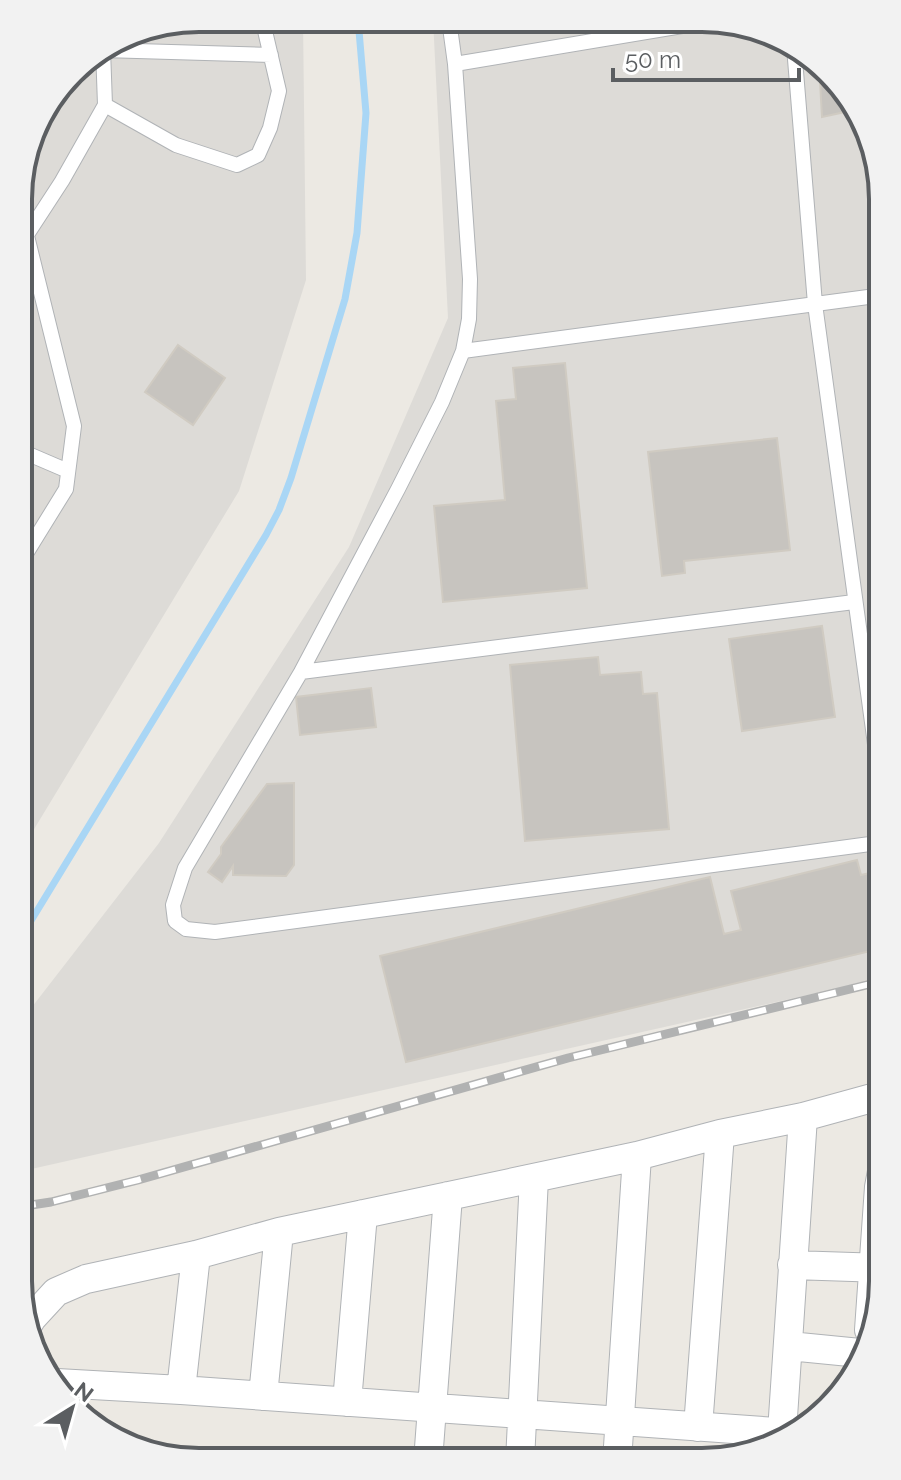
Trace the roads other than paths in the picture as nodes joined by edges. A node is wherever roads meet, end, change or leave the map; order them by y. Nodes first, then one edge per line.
1 (265, 32) edge
2 (451, 32) edge
3 (646, 32) edge
4 (125, 50) edge
5 (271, 55) junction
6 (795, 61) edge
7 (103, 63) edge
8 (455, 64) junction
9 (105, 105) junction
10 (32, 228) edge
11 (32, 274) edge
12 (869, 297) edge
13 (815, 304) junction
14 (463, 351) junction
15 (32, 456) edge
16 (68, 471) junction
17 (32, 544) edge
18 (854, 602) junction
19 (301, 672) junction
20 (869, 703) edge
21 (869, 844) edge
22 (869, 1099) edge
23 (803, 1117) junction
24 (720, 1134) junction
25 (637, 1156) junction
26 (534, 1178) junction
27 (448, 1196) junction
28 (363, 1214) junction
29 (279, 1232) junction
30 (196, 1255) junction
31 (792, 1265) junction
32 (869, 1267) edge
33 (35, 1314) edge
34 (789, 1346) junction
35 (853, 1352) edge
36 (112, 1386) edge
37 (181, 1390) junction
38 (263, 1396) junction
39 (347, 1402) junction
40 (432, 1407) junction
41 (522, 1414) junction
42 (620, 1421) junction
43 (786, 1425) edge
44 (698, 1427) junction
45 (774, 1431) edge
46 (429, 1448) edge
47 (521, 1448) edge
48 (618, 1448) edge

1 - 5 lane
2 - 8 lane
3 - 8 lane
4 - 5 lane
5 - 9 lane
6 - 13 lane
7 - 9 lane
8 - 14 lane
9 - 10 lane
11 - 16 lane
12 - 13 lane
13 - 14 lane
13 - 18 lane
14 - 19 lane
15 - 16 lane
16 - 17 lane
18 - 19 lane
18 - 20 lane
19 - 21 lane
22 - 23 street
23 - 24 street
23 - 31 street
24 - 25 street
24 - 44 street
25 - 26 street
25 - 42 street
26 - 27 street
26 - 41 street
27 - 28 street
27 - 40 street
28 - 29 street
28 - 39 street
29 - 30 street
29 - 38 street
30 - 33 street
30 - 37 street
31 - 32 street
31 - 34 street
34 - 35 street
34 - 43 street
36 - 37 street
37 - 38 street
38 - 39 street
39 - 40 street
40 - 41 street
40 - 46 street
41 - 42 street
41 - 47 street
42 - 44 street
42 - 48 street
44 - 45 street

